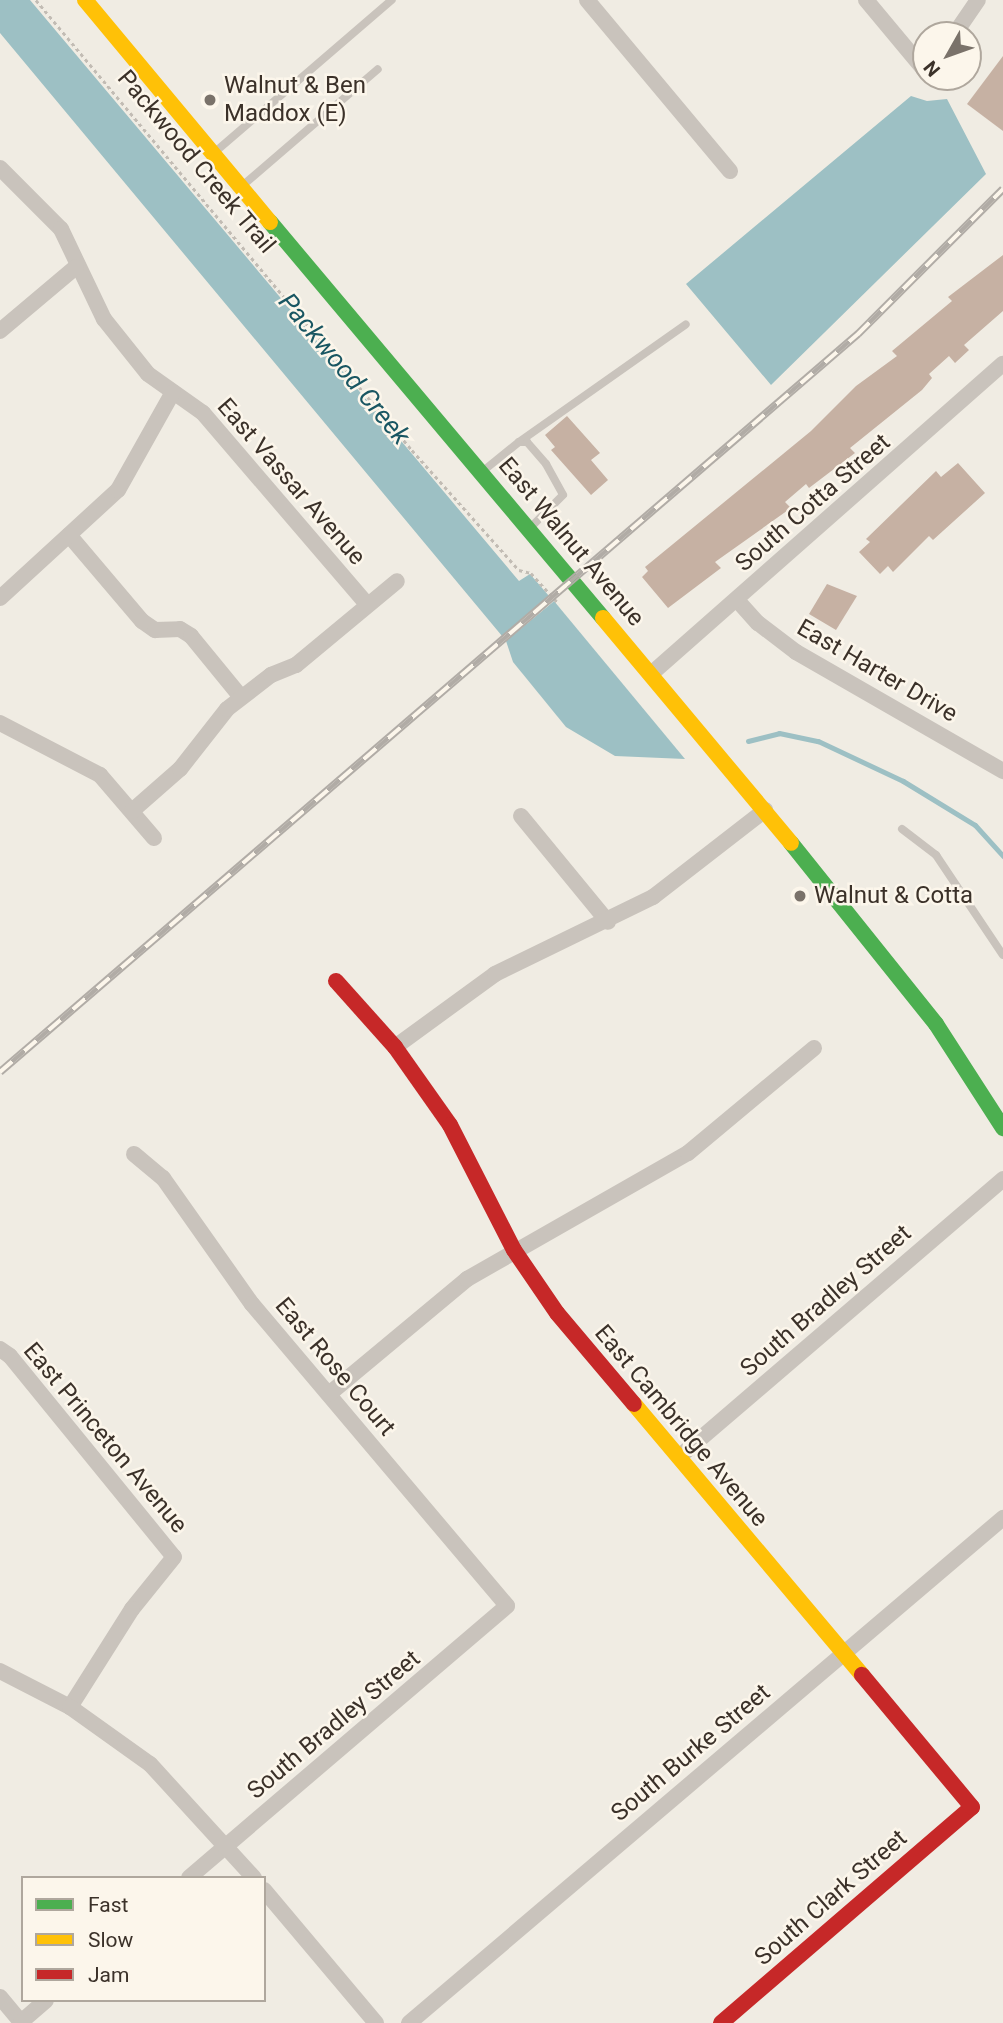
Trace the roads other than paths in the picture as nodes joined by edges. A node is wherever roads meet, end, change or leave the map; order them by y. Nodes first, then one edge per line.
1 (392, 0) edge
2 (587, 0) edge
3 (866, 0) edge
4 (978, 0) edge
5 (88, 1) edge
6 (964, 21) edge
7 (912, 55) edge
8 (378, 69) dead end
9 (215, 152) junction
10 (0, 168) edge
11 (730, 171) dead end
12 (242, 186) junction
13 (76, 267) junction
14 (686, 324) dead end
15 (0, 331) edge
16 (1003, 363) edge
17 (173, 391) junction
18 (519, 442) junction
19 (483, 471) junction
20 (530, 528) junction
21 (69, 535) junction
22 (397, 581) dead end
23 (0, 598) edge
24 (737, 600) junction
25 (366, 603) junction
26 (650, 674) junction
27 (241, 697) junction
28 (0, 723) edge
29 (1003, 771) edge
30 (765, 810) junction
31 (132, 811) junction
32 (522, 816) dead end
33 (902, 829) dead end
34 (154, 838) dead end
35 (608, 922) junction
36 (1003, 955) edge
37 (336, 981) dead end
38 (395, 1047) junction
39 (814, 1048) dead end
40 (1003, 1128) edge
41 (134, 1154) dead end
42 (1003, 1179) edge
43 (514, 1250) junction
44 (0, 1349) edge
45 (329, 1394) junction
46 (679, 1457) junction
47 (1003, 1518) edge
48 (507, 1606) joint
49 (843, 1654) junction
50 (0, 1671) edge
51 (70, 1707) junction
52 (972, 1807) joint
53 (227, 1846) junction
54 (191, 1876) edge
55 (252, 1876) edge
56 (266, 1892) edge
57 (0, 1997) edge
58 (44, 2002) edge
59 (21, 2022) edge
60 (376, 2023) edge
61 (409, 2023) edge
62 (721, 2023) edge

1 - 9 lane
2 - 11 street
3 - 7 street
4 - 6 street
5 - 9 main road, East Walnut Avenue
8 - 12 lane
9 - 12 main road, East Walnut Avenue
10 - 13 street, East Vassar Avenue
12 - 19 main road, East Walnut Avenue
13 - 15 street
13 - 17 street, East Vassar Avenue
14 - 18 lane
16 - 24 street, South Cotta Street
17 - 21 street
17 - 25 street, East Vassar Avenue
18 - 19 lane
18 - 20 lane
19 - 20 main road, East Walnut Avenue
20 - 26 main road, East Walnut Avenue
21 - 23 street
21 - 27 street
22 - 25 street
24 - 26 street, South Cotta Street
24 - 29 street, East Harter Drive
25 - 27 street
26 - 30 main road, East Walnut Avenue
27 - 31 street
28 - 31 street
30 - 35 street
30 - 40 main road, East Walnut Avenue
31 - 34 street
32 - 35 street
33 - 36 lane
35 - 38 street
37 - 38 main road, East Cambridge Avenue
38 - 43 main road, East Cambridge Avenue
39 - 43 street
41 - 45 street, East Rose Court
42 - 46 street, South Bradley Street
43 - 45 street
43 - 46 main road, East Cambridge Avenue
44 - 51 street, East Princeton Avenue
45 - 48 street, East Rose Court
46 - 49 main road, East Cambridge Avenue
47 - 49 street, South Burke Street
48 - 53 street, South Bradley Street
49 - 52 main road, East Cambridge Avenue
49 - 61 street, South Burke Street
50 - 51 street
51 - 53 street
52 - 62 main road, South Clark Street
53 - 54 street, South Bradley Street
53 - 55 street
56 - 60 street
57 - 59 street
58 - 59 street

